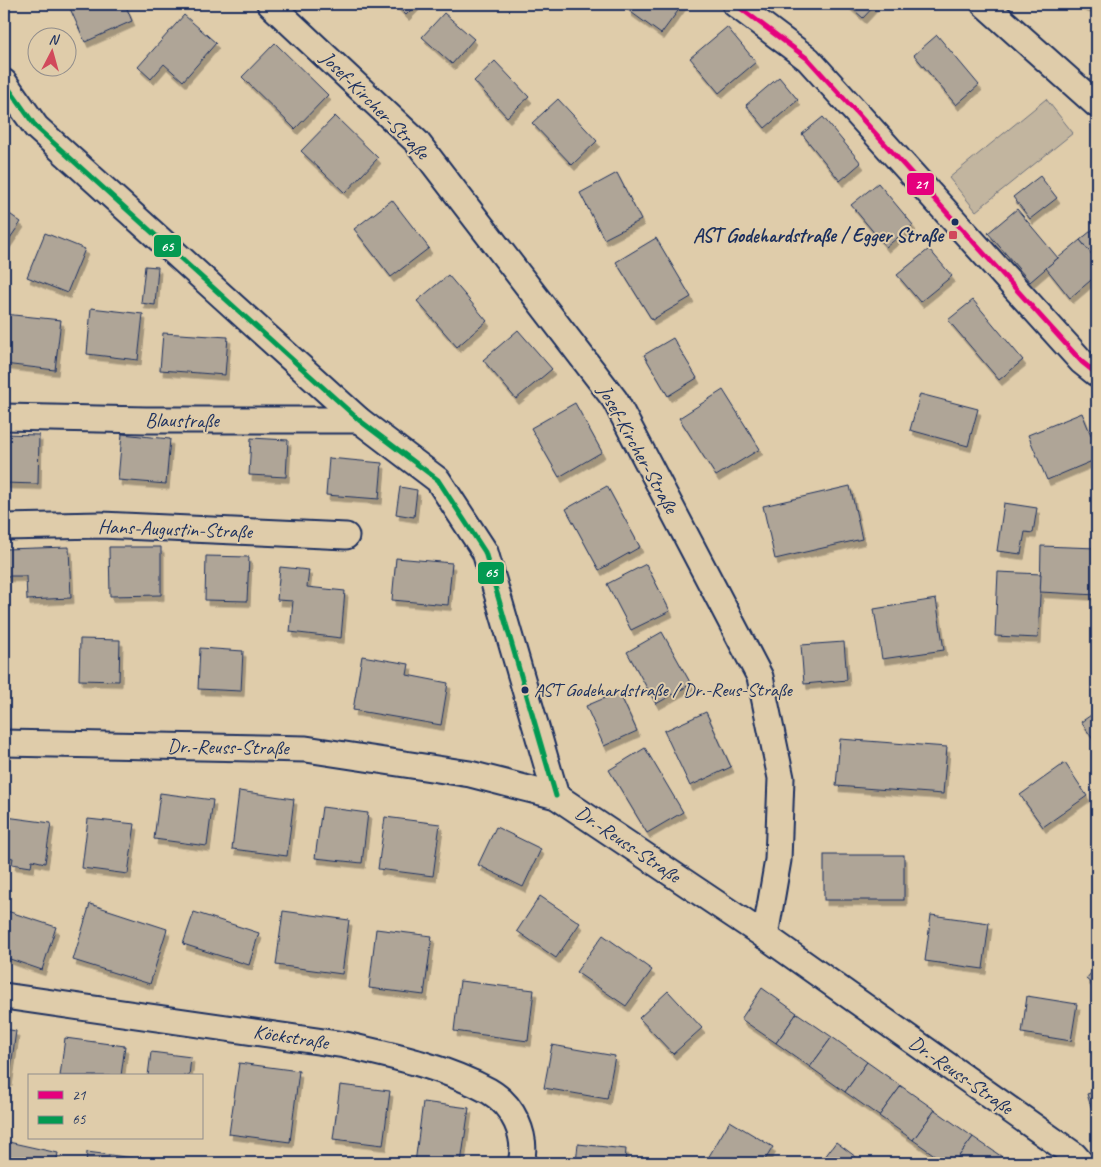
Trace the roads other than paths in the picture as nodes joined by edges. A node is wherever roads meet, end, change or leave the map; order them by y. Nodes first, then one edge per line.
1 (270, 4) edge
2 (735, 4) edge
3 (984, 4) edge
4 (4, 82) edge
5 (1097, 105) edge
6 (1097, 374) edge
7 (4, 418) edge
8 (359, 420) junction
9 (4, 527) edge
10 (346, 536) dead end
11 (4, 743) edge
12 (556, 796) junction
13 (765, 936) junction
14 (4, 996) edge
15 (521, 1163) edge
16 (1080, 1163) edge

1 - 13 street, Josef-Kircher-Straße
2 - 6 street
3 - 5 street
4 - 8 street
7 - 8 street, Blaustraße
8 - 12 street
9 - 10 street, Hans-Augustin-Straße
11 - 12 street, Dr.-Reuss-Straße
12 - 13 street, Dr.-Reuss-Straße
13 - 16 street, Dr.-Reuss-Straße
14 - 15 street, Köckstraße

